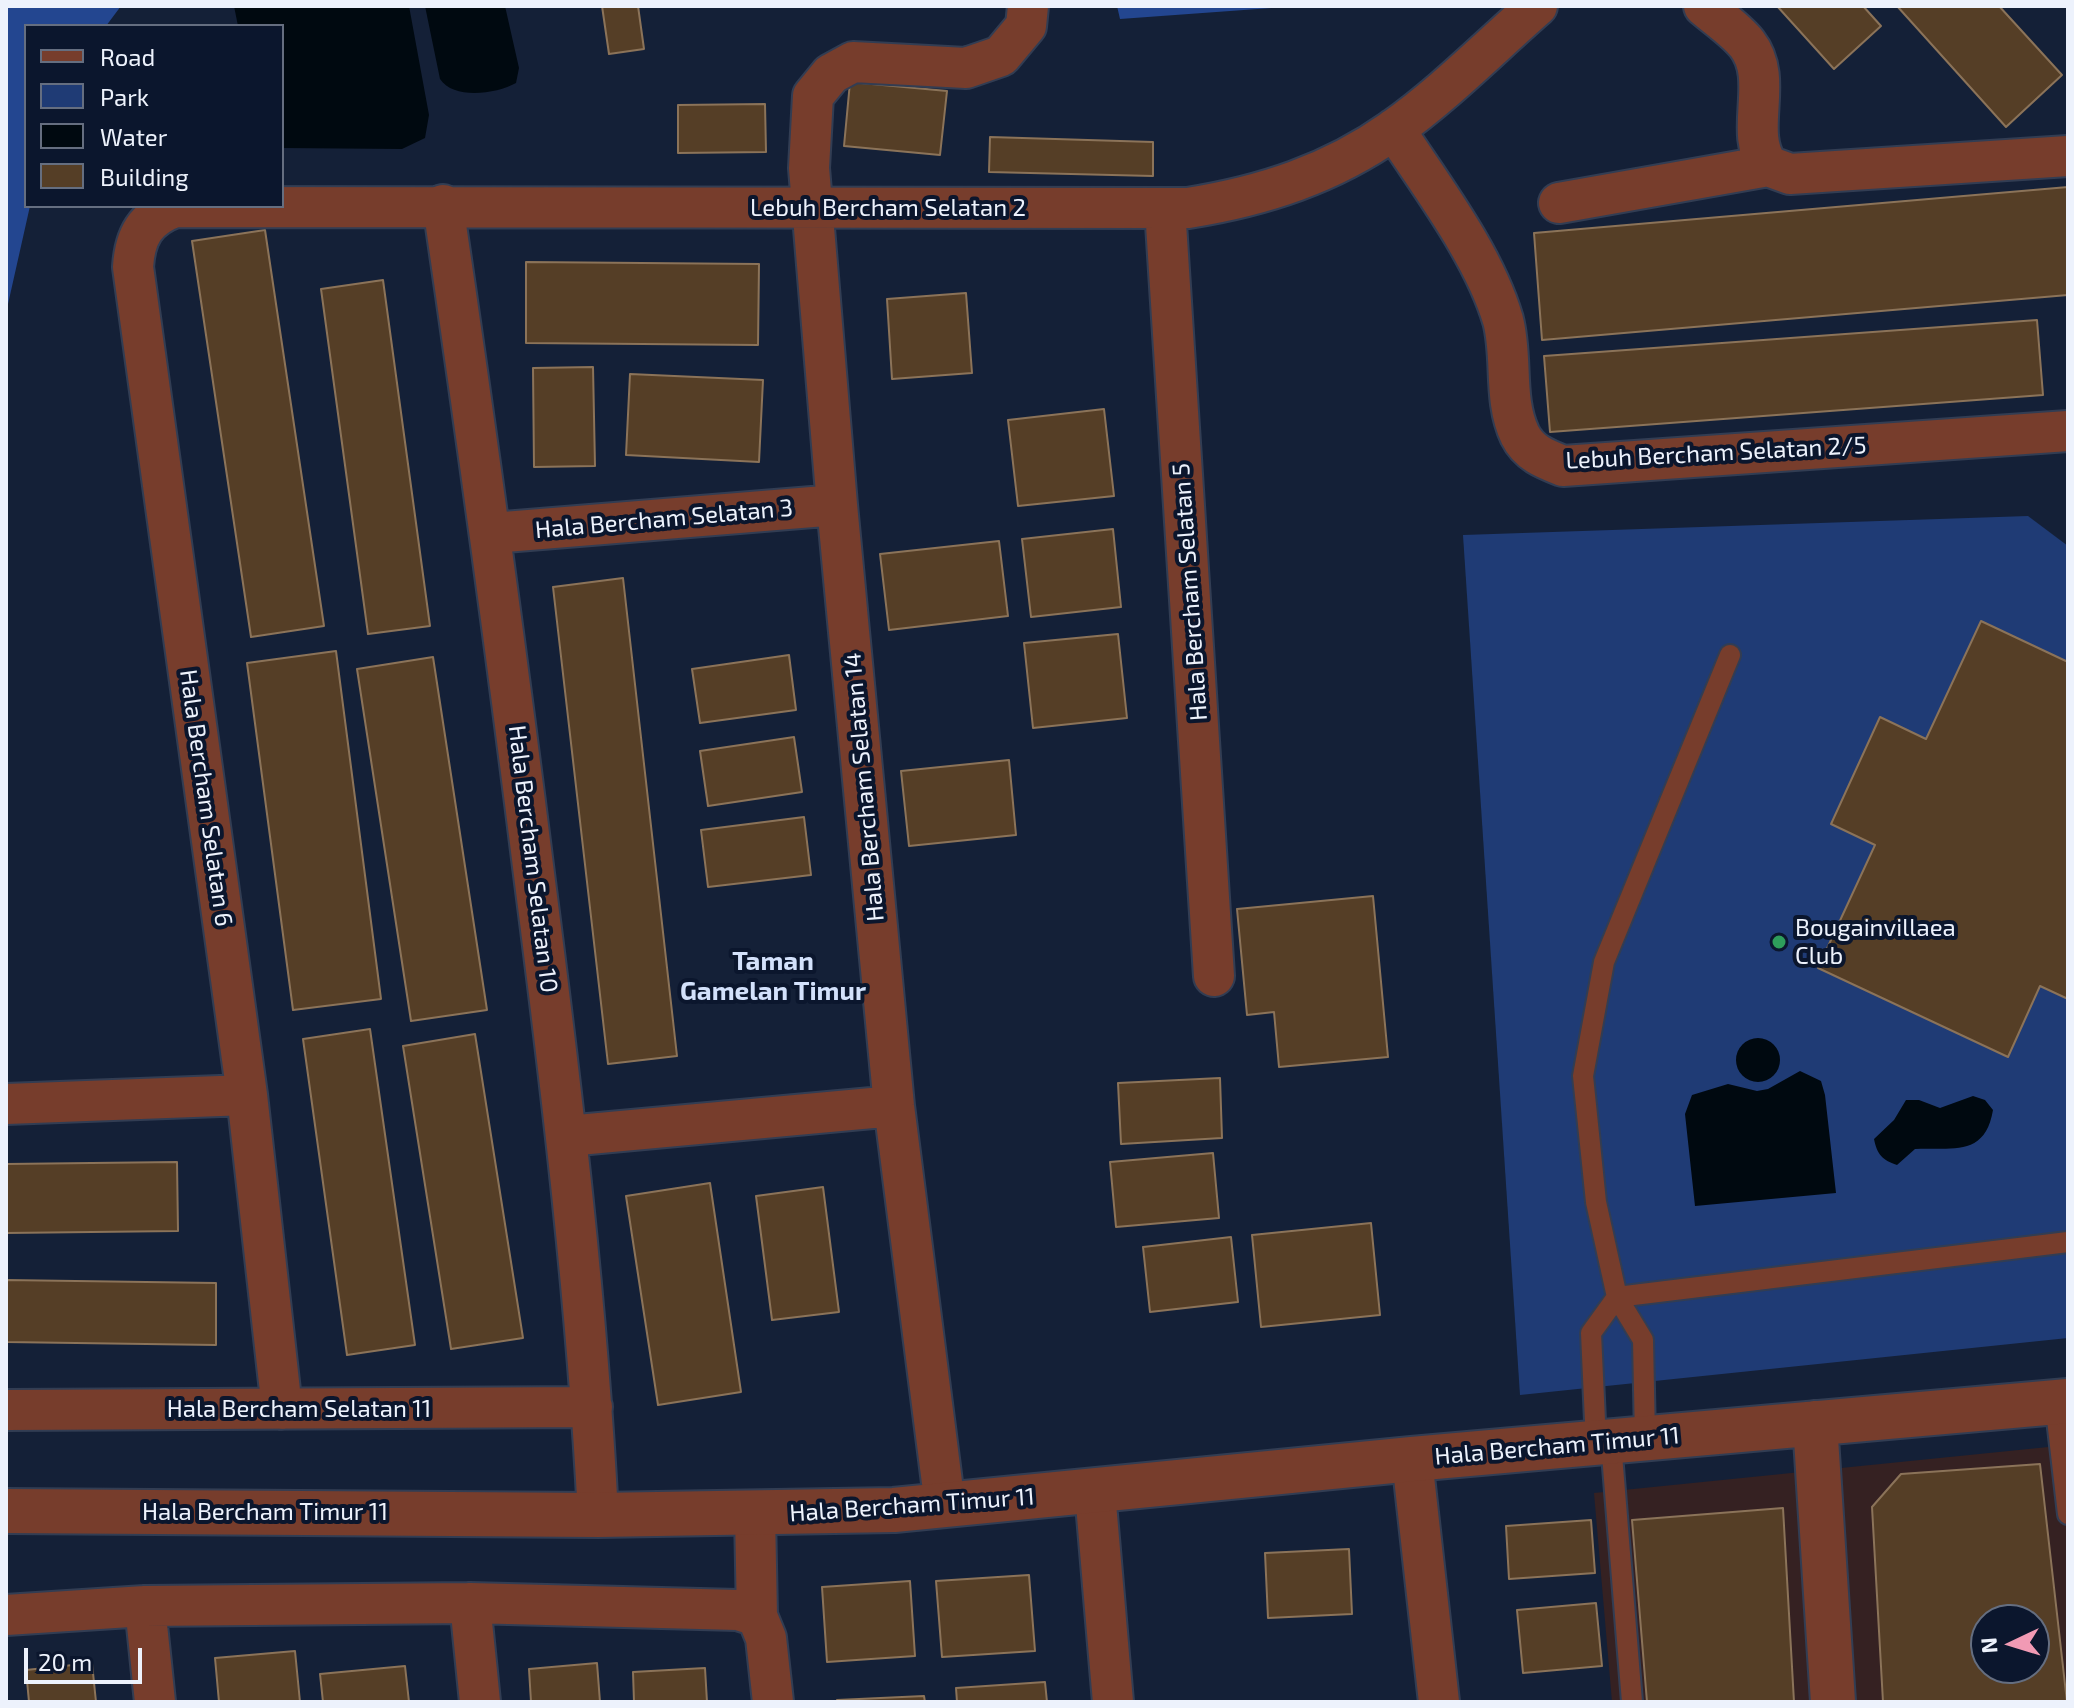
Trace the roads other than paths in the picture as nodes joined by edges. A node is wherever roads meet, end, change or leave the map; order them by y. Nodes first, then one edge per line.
1 (1028, 6) edge
2 (1537, 6) edge
3 (1704, 6) edge
4 (1394, 129) junction
5 (2068, 156) edge
6 (1768, 166) junction
7 (1559, 203) dead end
8 (443, 205) junction
9 (284, 206) edge
10 (172, 208) edge
11 (814, 208) junction
12 (1165, 208) junction
13 (2068, 431) edge
14 (837, 505) junction
15 (492, 533) junction
16 (1730, 655) dead end
17 (1214, 976) dead end
18 (247, 1095) junction
19 (6, 1104) edge
20 (894, 1106) junction
21 (567, 1136) junction
22 (2068, 1242) edge
23 (1617, 1297) junction
24 (2062, 1402) edge
25 (592, 1407) junction
26 (282, 1409) junction
27 (6, 1410) edge
28 (1815, 1423) junction
29 (1617, 1441) junction
30 (1412, 1459) junction
31 (1095, 1492) junction
32 (945, 1506) junction
33 (6, 1511) edge
34 (755, 1514) junction
35 (2068, 1514) edge
36 (598, 1515) junction
37 (470, 1603) junction
38 (145, 1606) junction
39 (6, 1615) edge
40 (761, 1627) junction
41 (155, 1702) edge
42 (480, 1702) edge
43 (773, 1702) edge
44 (1113, 1702) edge
45 (1439, 1702) edge
46 (1632, 1702) edge
47 (1833, 1702) edge

1 - 11 street, Hala Bercham Selatan 14
2 - 4 street, Lebuh Bercham Selatan 2
3 - 6 street
4 - 12 street, Lebuh Bercham Selatan 2
4 - 13 street, Lebuh Bercham Selatan 2/5
5 - 6 street
6 - 7 street
8 - 9 street, Lebuh Bercham Selatan 2
8 - 11 street, Lebuh Bercham Selatan 2
8 - 15 street, Hala Bercham Selatan 10
10 - 18 street, Hala Bercham Selatan 6
11 - 12 street, Lebuh Bercham Selatan 2
11 - 14 street, Hala Bercham Selatan 14
12 - 17 street, Hala Bercham Selatan 5
14 - 15 street, Hala Bercham Selatan 3
14 - 20 street, Hala Bercham Selatan 14
15 - 21 street, Hala Bercham Selatan 10
16 - 23 lane
18 - 19 street
18 - 26 street, Hala Bercham Selatan 6
20 - 21 street
20 - 32 street, Hala Bercham Selatan 14
21 - 25 street, Hala Bercham Selatan 10
22 - 23 lane
23 - 29 lane
23 - 29 lane
24 - 28 street, Hala Bercham Timur 11
24 - 35 lane
25 - 26 street, Hala Bercham Selatan 11
25 - 36 street, Hala Bercham Selatan 10
26 - 27 street, Hala Bercham Selatan 11
28 - 29 street, Hala Bercham Timur 11
28 - 47 street
29 - 30 street, Hala Bercham Timur 11
29 - 46 lane
30 - 31 street, Hala Bercham Timur 11
30 - 45 street
31 - 32 street, Hala Bercham Timur 11
31 - 44 street
32 - 34 street, Hala Bercham Timur 11
33 - 36 street, Hala Bercham Timur 11
34 - 36 street, Hala Bercham Timur 11
34 - 40 street
37 - 38 street
37 - 40 street
37 - 42 street
38 - 39 street
38 - 41 street
40 - 43 street

